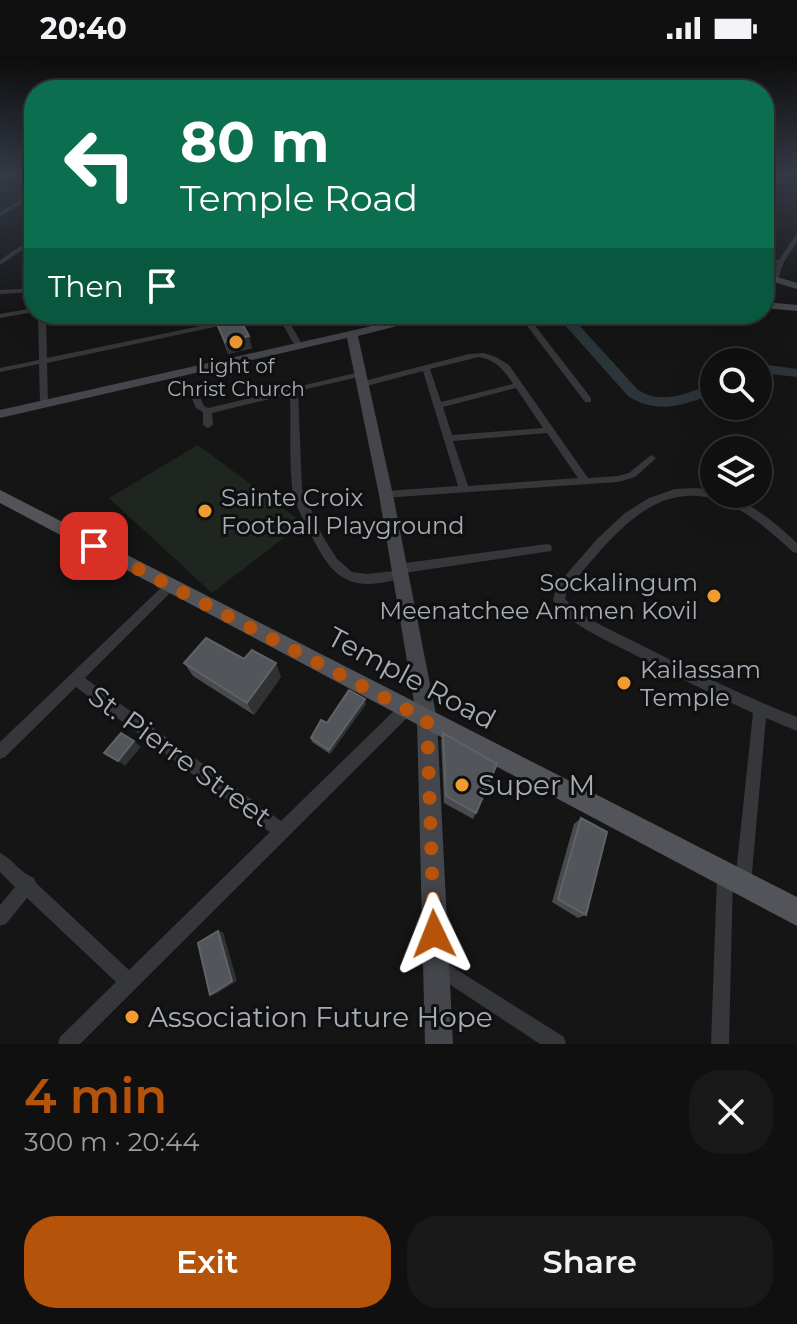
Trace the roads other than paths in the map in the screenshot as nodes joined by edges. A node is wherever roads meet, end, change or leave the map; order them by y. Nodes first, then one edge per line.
1 (797, 237) edge
2 (24, 246) edge
3 (774, 260) edge
4 (781, 262) junction
5 (0, 263) edge
6 (774, 271) edge
7 (774, 279) edge
8 (797, 286) edge
9 (24, 288) edge
10 (20, 291) junction
11 (24, 291) edge
12 (0, 292) edge
13 (774, 306) edge
14 (797, 308) edge
15 (24, 312) edge
16 (0, 316) edge
17 (42, 324) edge
18 (222, 324) edge
19 (287, 324) edge
20 (389, 324) edge
21 (530, 324) edge
22 (352, 335) junction
23 (299, 346) junction
24 (44, 361) junction
25 (426, 368) junction
26 (0, 370) edge
27 (362, 379) junction
28 (190, 385) dead end
29 (518, 385) junction
30 (294, 389) junction
31 (588, 400) dead end
32 (44, 403) junction
33 (438, 406) junction
34 (207, 411) junction
35 (0, 414) edge
36 (208, 425) dead end
37 (550, 430) junction
38 (448, 438) junction
39 (651, 458) dead end
40 (584, 480) junction
41 (464, 489) junction
42 (386, 495) junction
43 (0, 496) edge
44 (547, 548) dead end
45 (797, 549) edge
46 (398, 572) junction
47 (170, 586) junction
48 (77, 680) junction
49 (760, 710) junction
50 (416, 715) junction
51 (797, 724) edge
52 (0, 752) edge
53 (283, 832) junction
54 (0, 861) edge
55 (734, 879) junction
56 (28, 884) junction
57 (797, 912) edge
58 (0, 918) edge
59 (435, 965) junction
60 (130, 983) junction
61 (67, 1044) edge
62 (439, 1044) edge
63 (557, 1044) edge
64 (720, 1044) edge

1 - 4 street
2 - 5 street
3 - 4 street
4 - 6 street
7 - 8 street
9 - 10 street
10 - 11 street
10 - 12 street
13 - 14 street
15 - 16 street
17 - 24 street
18 - 24 street
19 - 23 street
20 - 22 street
21 - 31 street
22 - 23 street
22 - 27 street
23 - 32 street
24 - 26 street
24 - 32 street
25 - 27 street
25 - 29 street
25 - 33 street
27 - 30 street
27 - 42 street
28 - 34 street
29 - 33 street
29 - 37 street
30 - 34 street
30 - 46 street
32 - 35 street
33 - 38 street
34 - 36 street
37 - 38 street
37 - 40 street
38 - 41 street
39 - 40 street
40 - 41 street
41 - 42 street
42 - 46 street
43 - 47 main road, Temple Road
44 - 46 street
45 - 49 street
46 - 50 street
47 - 48 street
47 - 50 main road, Temple Road
48 - 52 street
48 - 53 street, St. Pierre Street
49 - 51 street
49 - 55 street
50 - 53 street
50 - 55 main road, Temple Road
50 - 59 street
53 - 60 street
54 - 56 street
55 - 57 main road, Temple Road
55 - 64 street
56 - 58 street
56 - 60 street
59 - 62 street
59 - 63 street
60 - 61 street

